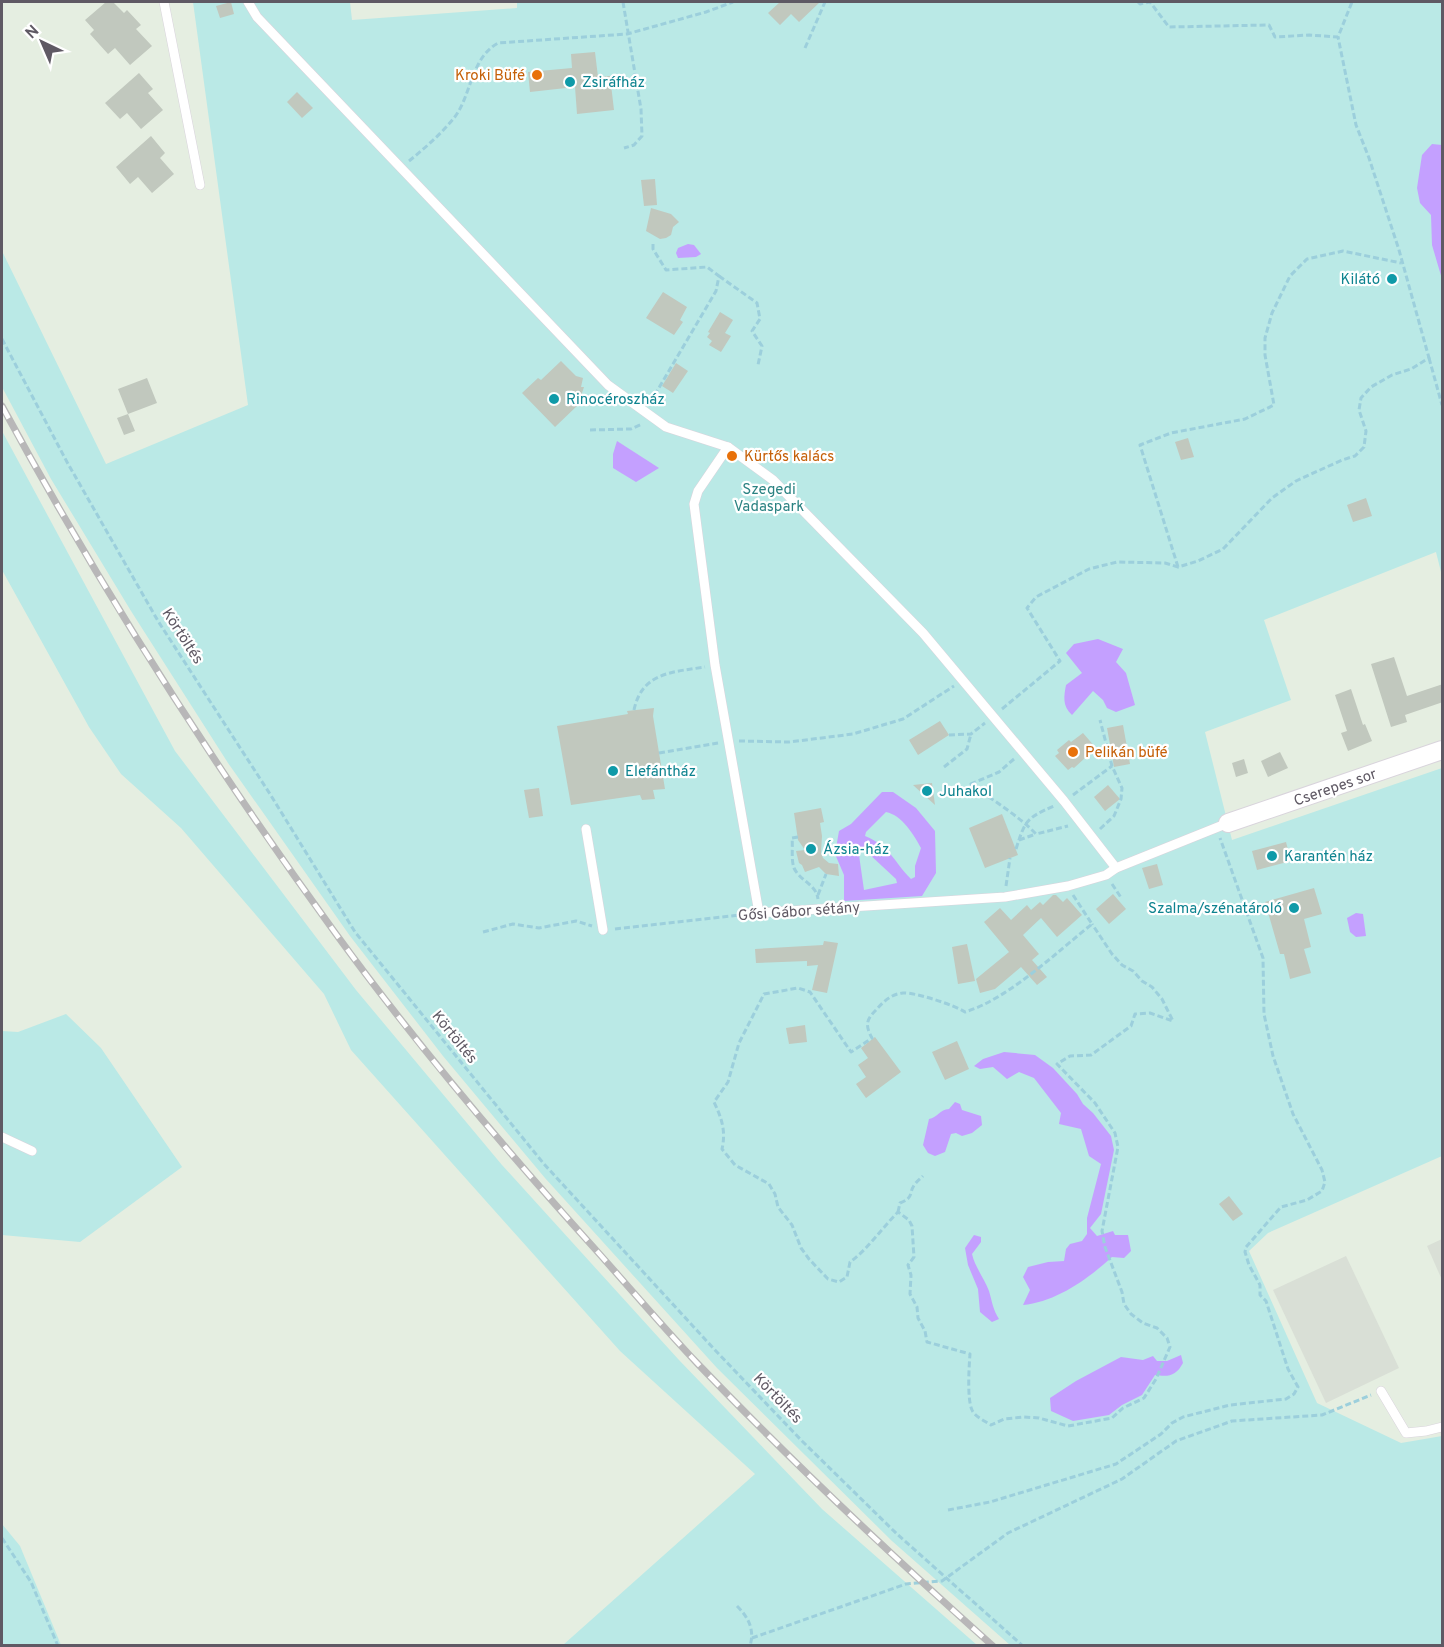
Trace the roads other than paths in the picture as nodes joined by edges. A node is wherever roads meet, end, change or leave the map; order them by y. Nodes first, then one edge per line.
1 (164, 2) edge
2 (248, 2) edge
3 (200, 184) dead end
4 (728, 447) junction
5 (1443, 750) edge
6 (1222, 826) joint
7 (586, 828) dead end
8 (1116, 868) junction
9 (603, 930) road end
10 (2, 1137) edge
11 (32, 1151) dead end
12 (1381, 1391) road end
13 (1443, 1427) edge

1 - 3 lane
2 - 4 lane
4 - 8 lane
4 - 8 lane, Gősi Gábor sétány
5 - 6 street, Cserepes sor
6 - 8 lane, Gősi Gábor sétány
7 - 9 lane
10 - 11 lane
12 - 13 lane

